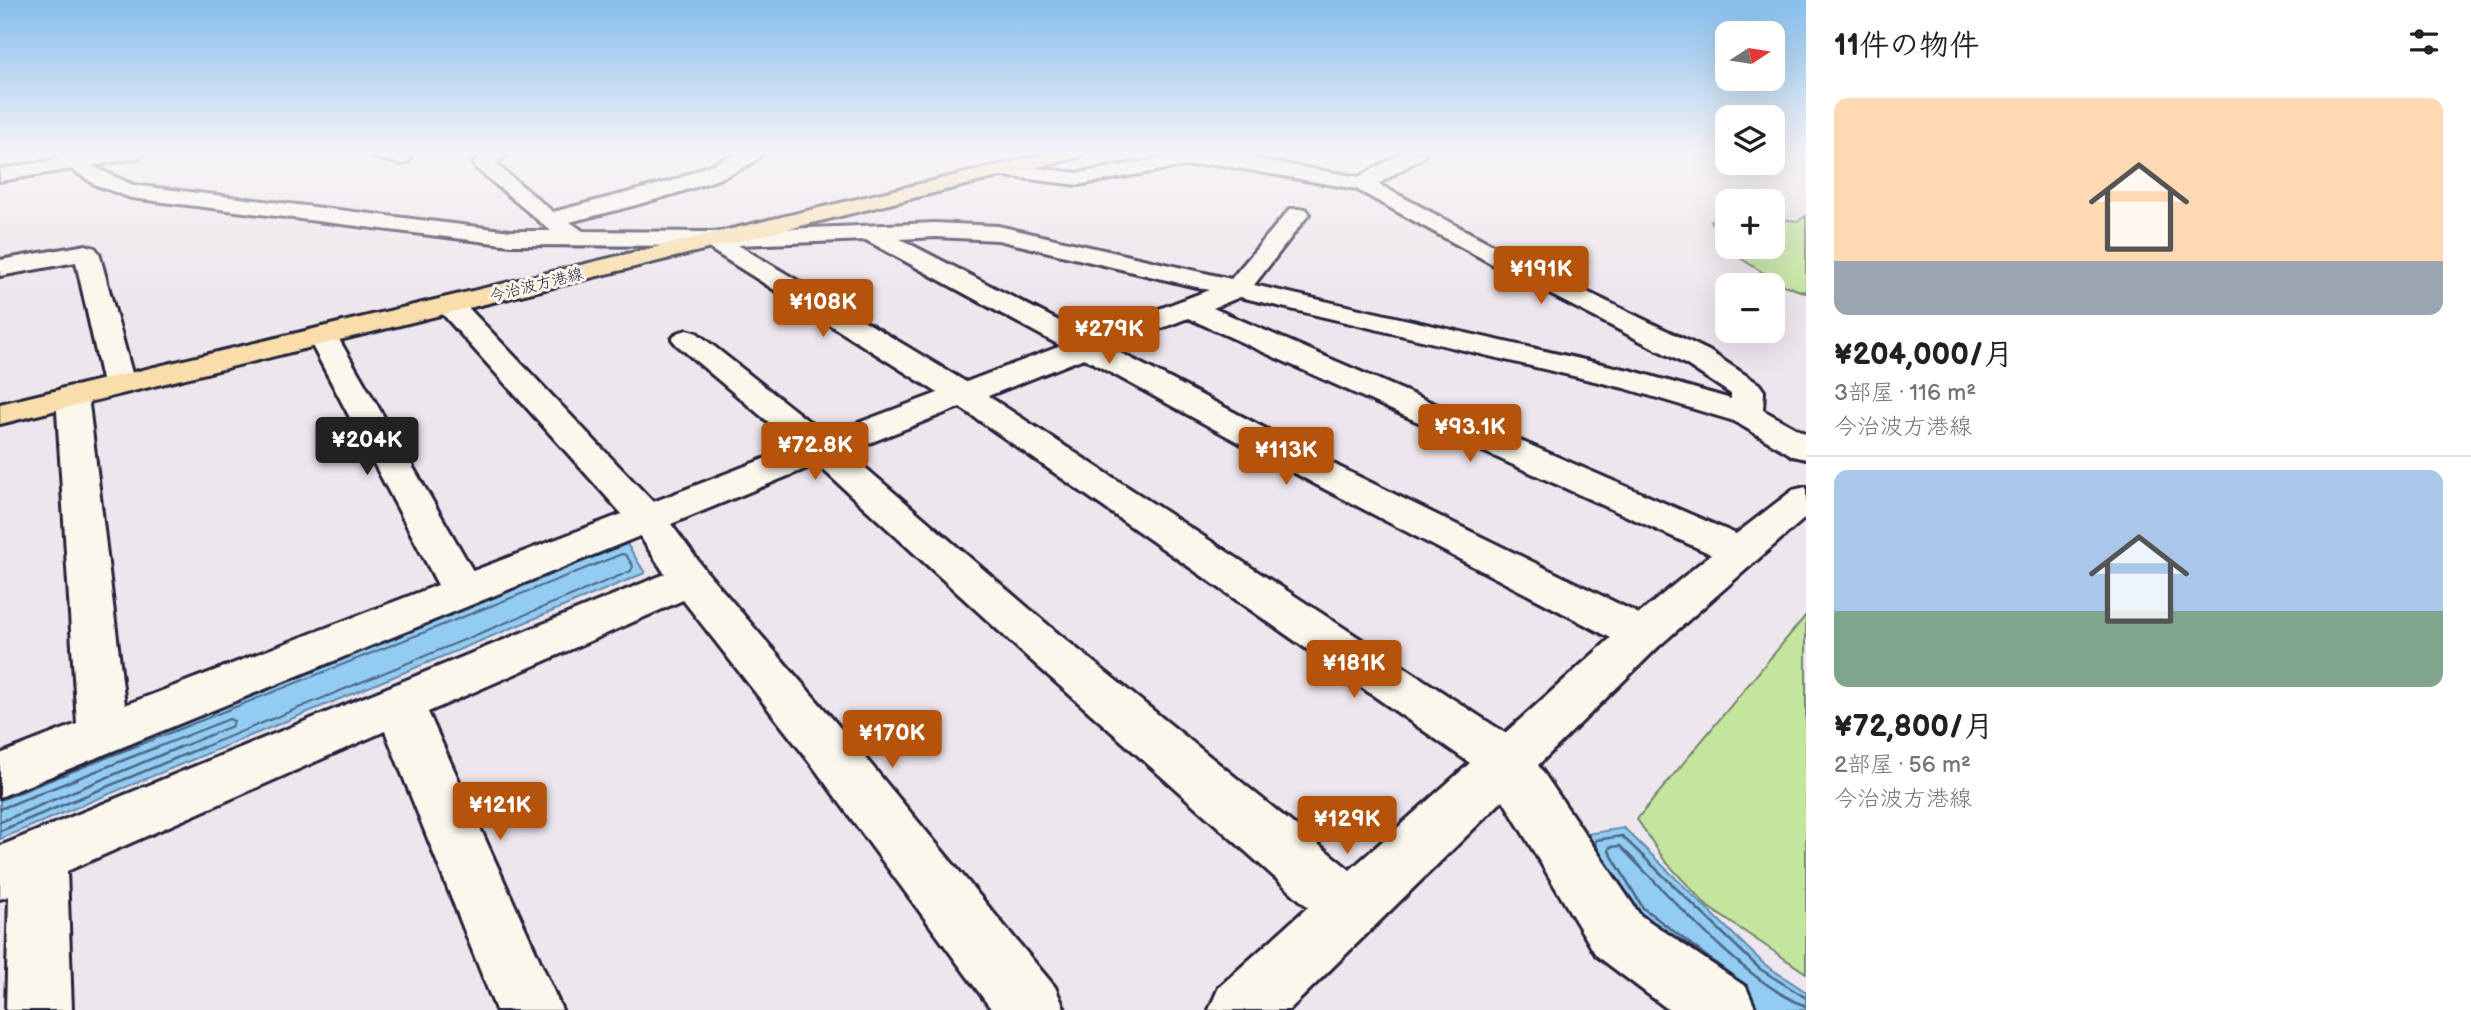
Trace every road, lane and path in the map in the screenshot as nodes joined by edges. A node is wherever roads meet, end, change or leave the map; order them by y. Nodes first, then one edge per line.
1 (205, 200) edge
2 (526, 200) edge
3 (629, 200) edge
4 (876, 200) edge
5 (1392, 200) edge
6 (1298, 214) dead end
7 (549, 220) junction
8 (870, 233) junction
9 (710, 239) junction
10 (583, 240) junction
11 (0, 268) edge
12 (1237, 289) junction
13 (450, 305) junction
14 (1189, 308) junction
15 (322, 336) junction
16 (687, 339) dead end
17 (1085, 347) junction
18 (119, 384) junction
19 (963, 394) junction
20 (72, 396) junction
21 (0, 414) edge
22 (1746, 414) junction
23 (1806, 447) edge
24 (822, 449) junction
25 (1806, 498) edge
26 (647, 518) junction
27 (1740, 551) junction
28 (690, 580) junction
29 (463, 591) junction
30 (1643, 635) junction
31 (399, 704) junction
32 (103, 734) junction
33 (1507, 761) junction
34 (0, 776) edge
35 (19, 865) edge
36 (1350, 907) junction
37 (39, 1010) edge
38 (529, 1010) edge
39 (1032, 1010) edge
40 (1242, 1010) edge
41 (1723, 1010) edge

1 - 10 street
2 - 7 street
3 - 7 street
4 - 9 main road, 今治波方港線
5 - 22 street
6 - 12 street
7 - 10 street
8 - 9 street
8 - 12 street
8 - 17 street
9 - 10 street
9 - 13 main road, 今治波方港線
9 - 19 street
11 - 18 street
12 - 14 street
12 - 22 street
13 - 15 main road, 今治波方港線
13 - 26 street
14 - 17 street
14 - 27 street
15 - 18 main road, 今治波方港線
15 - 29 street
16 - 24 street
17 - 19 street
17 - 30 street
18 - 20 main road, 今治波方港線
19 - 24 street
19 - 33 street
20 - 21 main road, 今治波方港線
20 - 32 street
22 - 23 street
24 - 26 street
24 - 36 street
25 - 27 street
26 - 28 street
26 - 29 street
27 - 30 street
28 - 31 street
28 - 39 street
29 - 32 street
30 - 33 street
31 - 35 street
31 - 38 street
32 - 34 street
33 - 36 street
33 - 41 street
35 - 37 street
36 - 40 street

